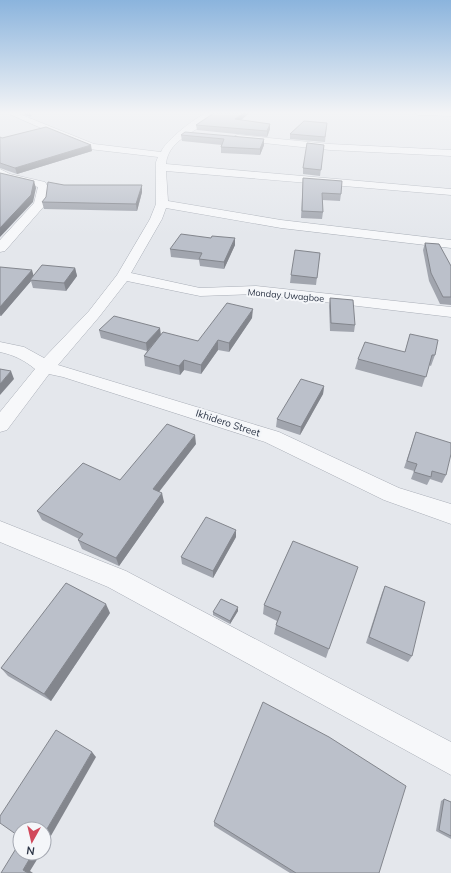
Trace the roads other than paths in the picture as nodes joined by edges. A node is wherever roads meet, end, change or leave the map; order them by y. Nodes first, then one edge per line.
1 (126, 154) edge
2 (166, 154) edge
3 (163, 161) junction
4 (0, 172) edge
5 (451, 192) edge
6 (162, 204) junction
7 (451, 244) edge
8 (0, 248) edge
9 (123, 276) junction
10 (451, 312) edge
11 (0, 347) edge
12 (45, 368) junction
13 (0, 425) edge
14 (451, 514) edge
15 (0, 531) edge
16 (451, 759) edge

1 - 3 street
2 - 3 street
3 - 5 street
3 - 6 street
4 - 8 street
6 - 7 street
6 - 9 street
9 - 10 street, Monday Uwagboe
9 - 12 street
11 - 12 street, Ikhidero Street
12 - 13 street
12 - 14 street, Ikhidero Street
15 - 16 street

